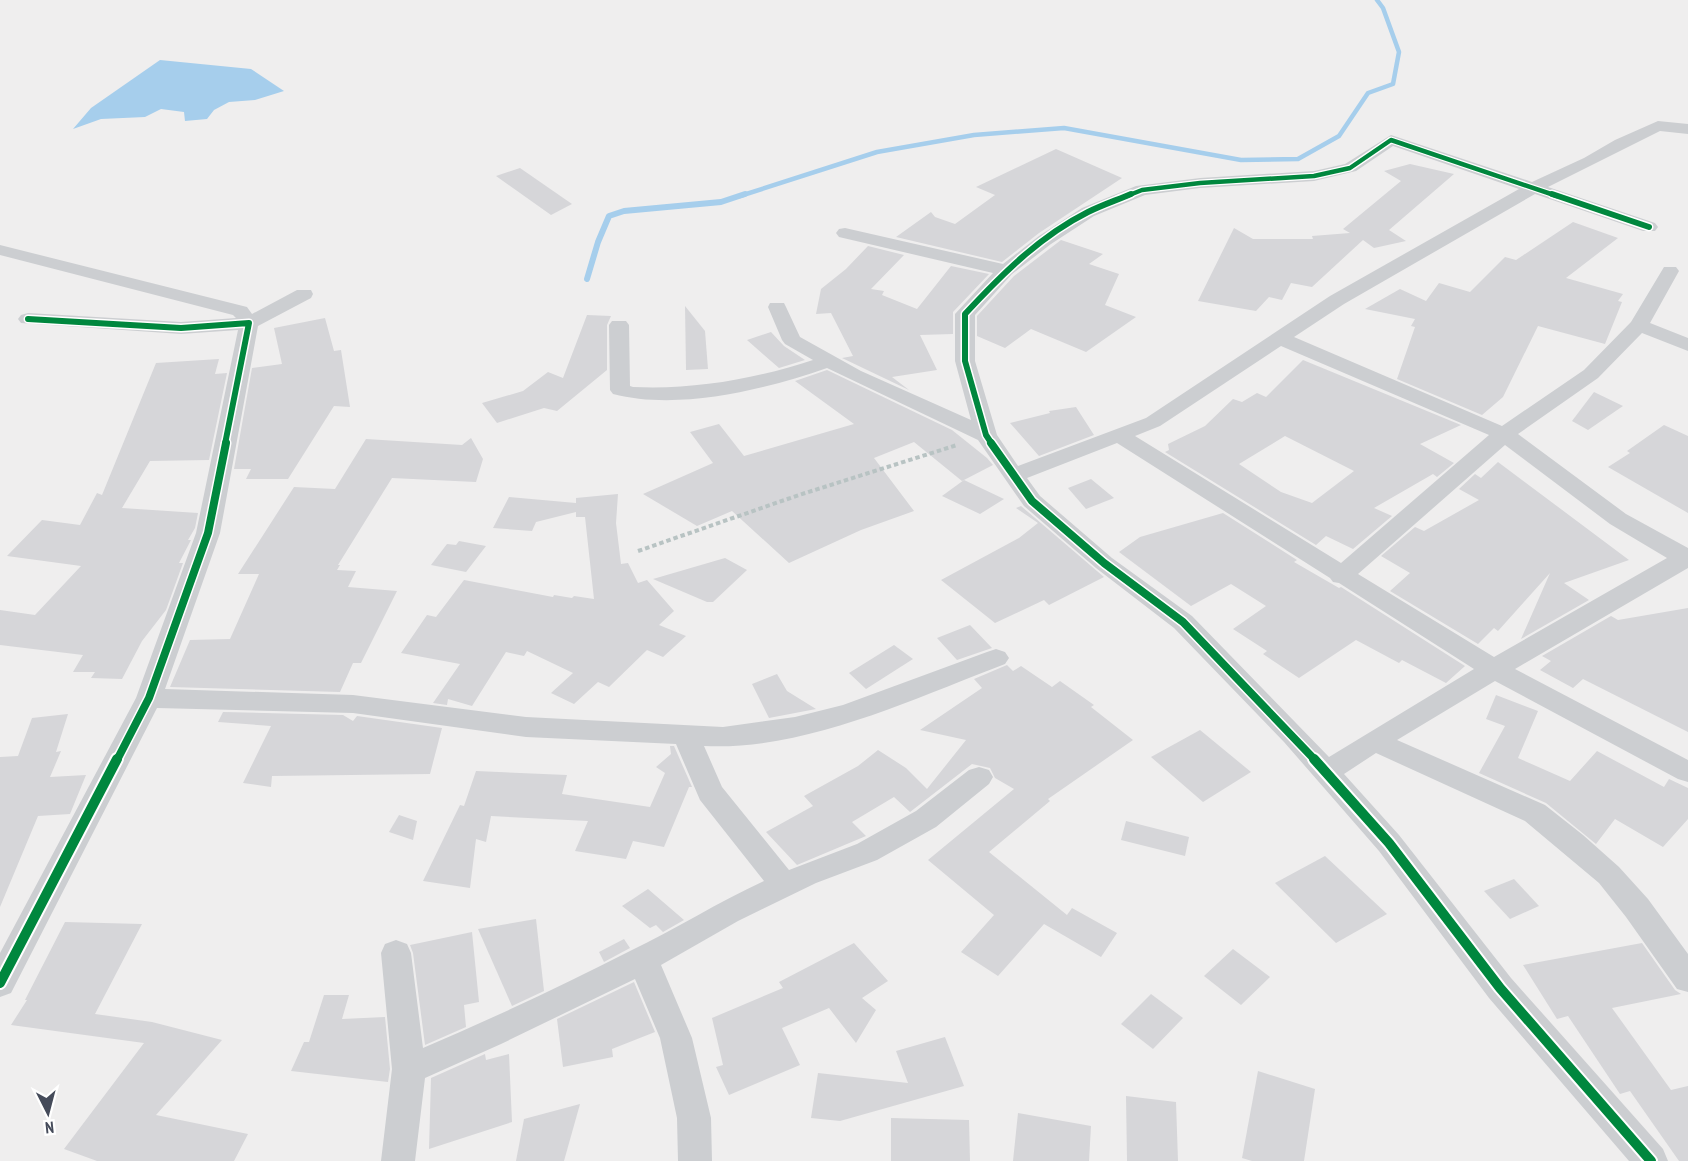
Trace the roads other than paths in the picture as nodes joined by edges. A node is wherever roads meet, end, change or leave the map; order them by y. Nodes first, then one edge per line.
1 (1688, 129) edge
2 (1533, 188) junction
3 (1649, 227) dead end
4 (845, 233) dead end
5 (0, 250) edge
6 (1006, 270) junction
7 (1670, 271) dead end
8 (304, 294) dead end
9 (777, 307) dead end
10 (28, 319) dead end
11 (249, 324) junction
12 (619, 325) dead end
13 (1639, 325) junction
14 (1280, 338) junction
15 (1688, 345) edge
16 (829, 361) junction
17 (1504, 434) junction
18 (986, 435) junction
19 (1120, 436) junction
20 (1014, 475) junction
21 (1686, 558) edge
22 (1341, 576) junction
23 (996, 658) dead end
24 (1494, 669) junction
25 (149, 699) junction
26 (686, 736) junction
27 (1375, 741) junction
28 (1326, 772) junction
29 (1688, 772) edge
30 (979, 777) dead end
31 (784, 885) junction
32 (396, 953) dead end
33 (643, 960) junction
34 (1688, 979) edge
35 (0, 982) edge
36 (409, 1069) junction
37 (398, 1161) edge
38 (694, 1161) edge
39 (1652, 1161) edge

1 - 2 street
2 - 3 street
2 - 6 street
2 - 14 street
4 - 6 street
5 - 11 street
6 - 18 street
7 - 13 street
8 - 11 street
9 - 16 street
10 - 11 street
11 - 25 street
12 - 16 street
13 - 15 street
13 - 17 street
14 - 17 street
14 - 19 street
16 - 18 street
17 - 21 street
17 - 22 street
18 - 20 street
19 - 20 street
19 - 22 street
20 - 28 street
21 - 24 street
22 - 24 street
23 - 26 street
24 - 27 street
24 - 29 street
25 - 26 street
25 - 35 street
26 - 31 street
27 - 28 street
27 - 34 street
28 - 39 street
30 - 31 street
31 - 33 street
32 - 36 street
33 - 36 street
33 - 38 street
36 - 37 street

